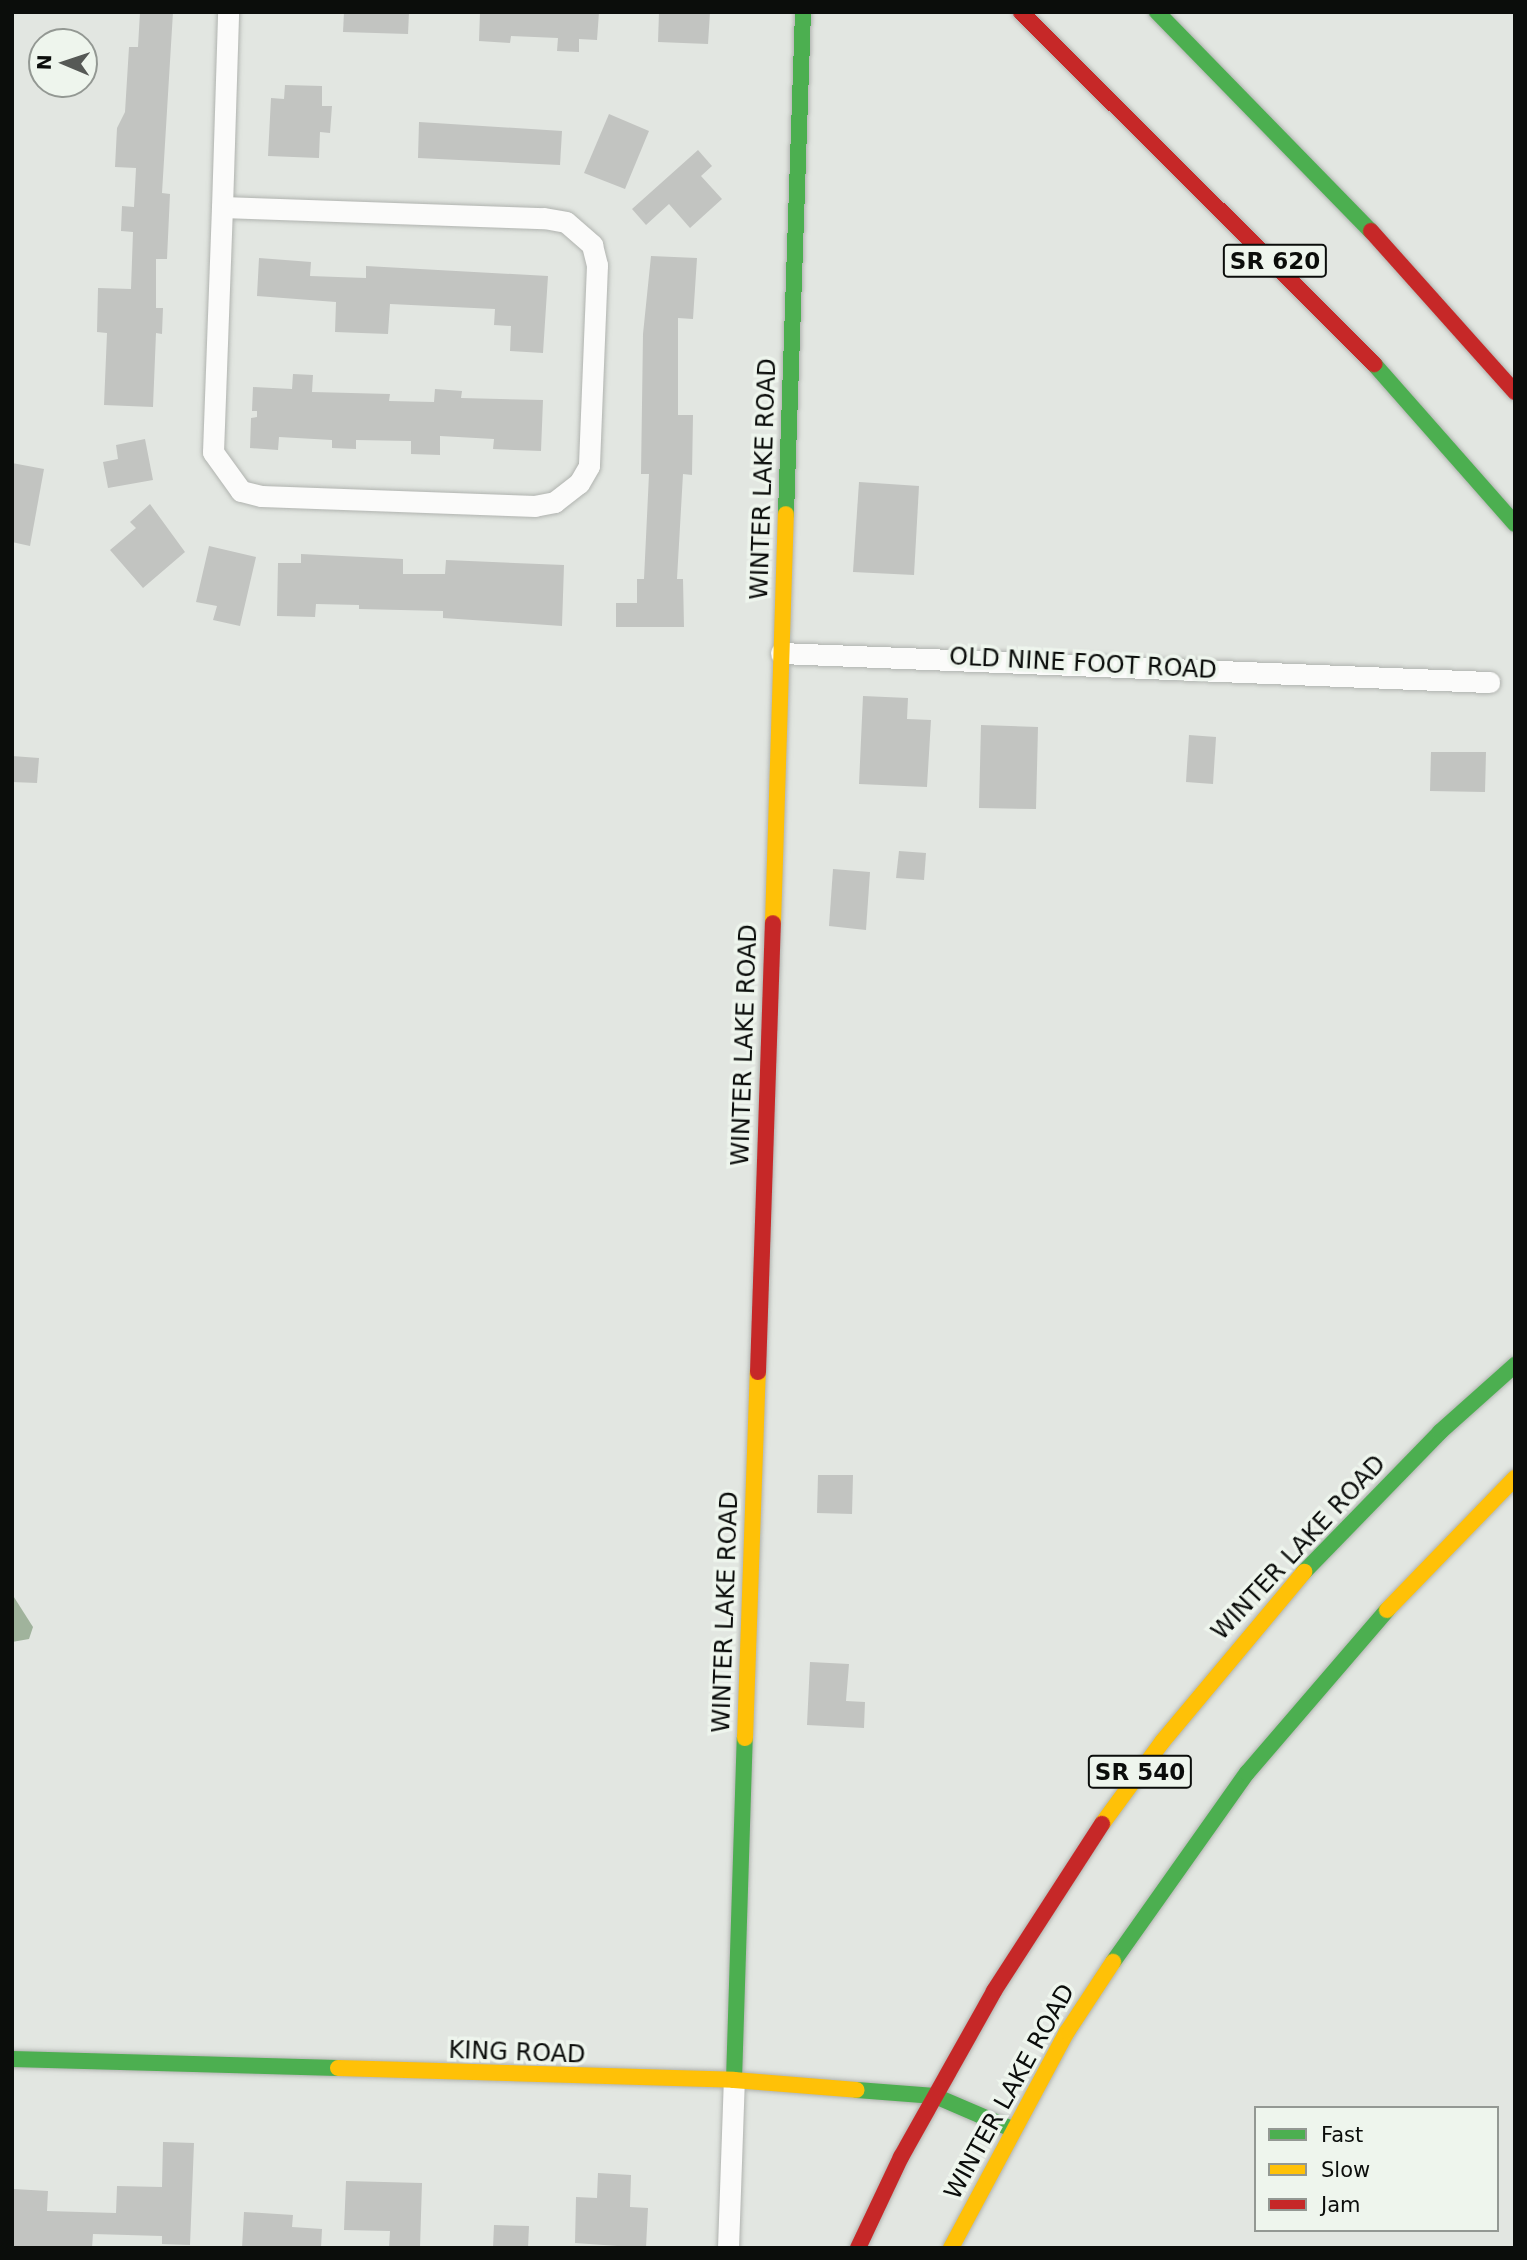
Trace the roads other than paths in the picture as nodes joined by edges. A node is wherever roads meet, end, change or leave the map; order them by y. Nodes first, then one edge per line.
1 (228, 12) edge
2 (803, 12) edge
3 (1021, 12) edge
4 (1157, 12) edge
5 (222, 206) junction
6 (1515, 391) edge
7 (1515, 524) edge
8 (781, 653) junction
9 (1489, 681) dead end
10 (1515, 1365) edge
11 (1515, 1478) edge
12 (12, 2059) edge
13 (733, 2080) junction
14 (935, 2096) junction
15 (1013, 2129) junction
16 (728, 2248) edge
17 (858, 2248) edge
18 (951, 2248) edge

1 - 5 street
2 - 8 main road, WINTER LAKE ROAD
3 - 7 main road, SR 620
4 - 6 main road
5 - 5 street
8 - 9 street, OLD NINE FOOT ROAD
8 - 13 main road, WINTER LAKE ROAD
10 - 14 main road, WINTER LAKE ROAD / SR 540
11 - 15 main road, WINTER LAKE ROAD / SR 540
12 - 13 main road, KING ROAD
13 - 14 main road, KING ROAD
13 - 16 street
14 - 15 main road, KING ROAD
14 - 17 main road, WINTER LAKE ROAD / SR 540
15 - 18 main road, WINTER LAKE ROAD / SR 540

